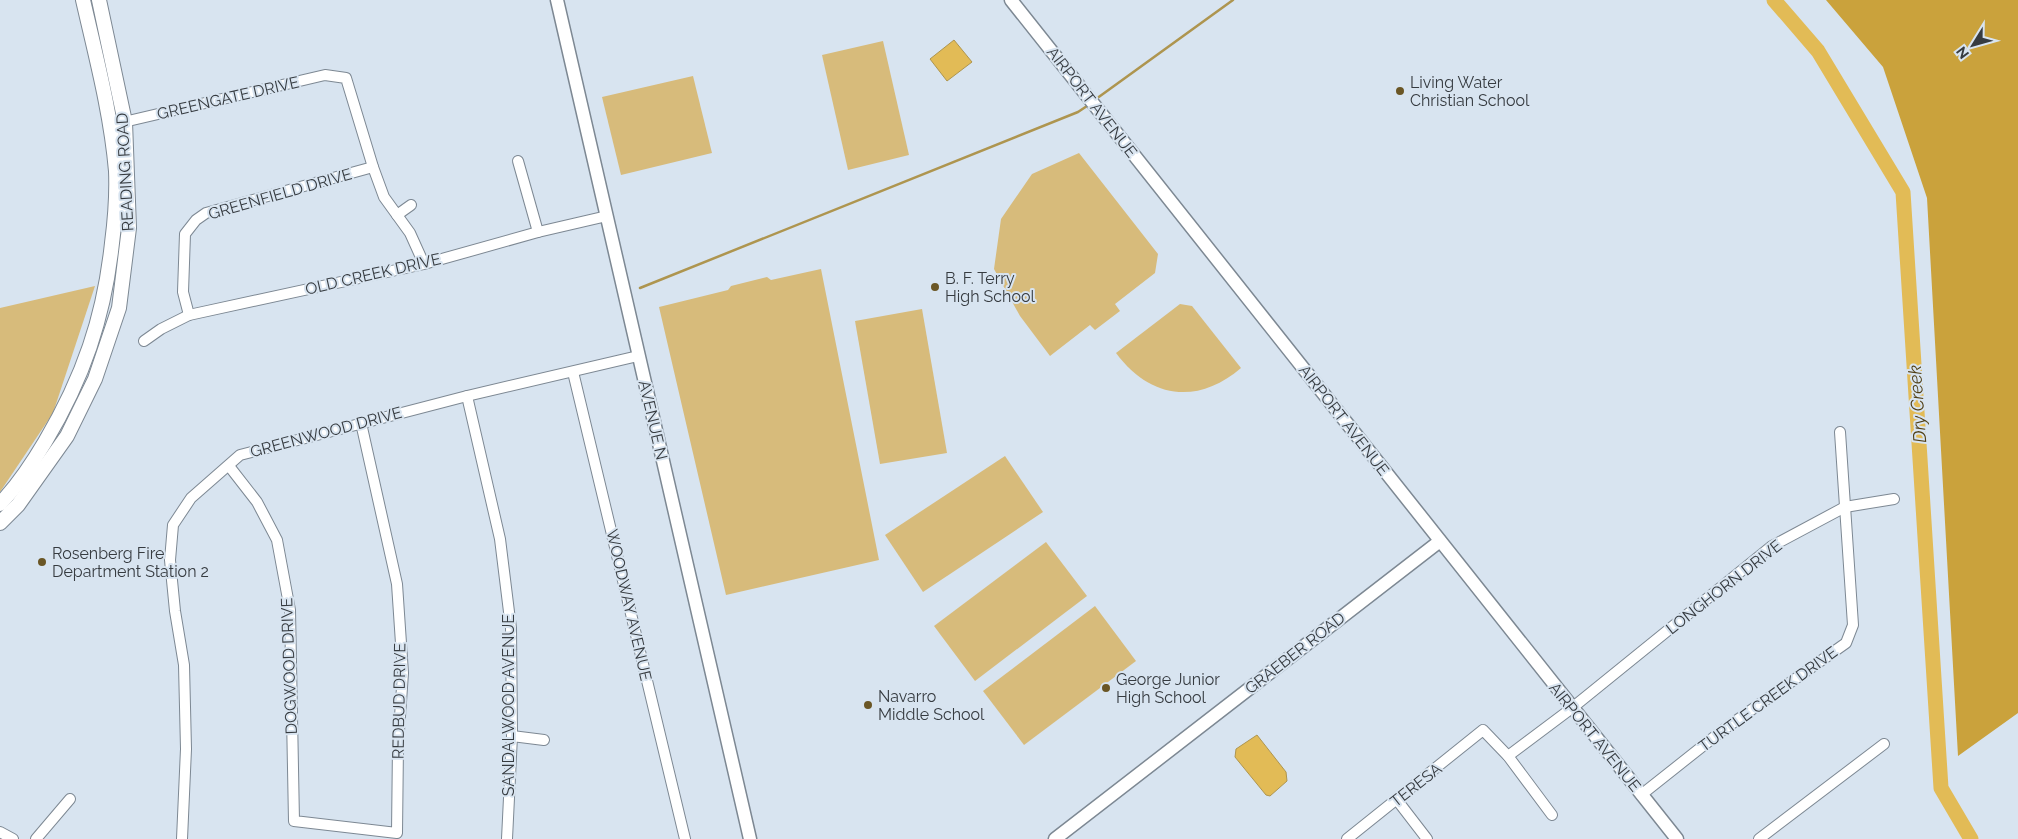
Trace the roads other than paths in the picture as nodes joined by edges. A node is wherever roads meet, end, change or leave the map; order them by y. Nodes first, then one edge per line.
1 (83, 0) edge
2 (98, 0) edge
3 (557, 0) edge
4 (1011, 0) edge
5 (118, 124) junction
6 (518, 162) dead end
7 (372, 167) junction
8 (411, 205) dead end
9 (397, 215) junction
10 (607, 216) junction
11 (538, 232) junction
12 (424, 264) junction
13 (189, 315) junction
14 (144, 341) dead end
15 (638, 356) junction
16 (573, 372) junction
17 (467, 396) junction
18 (361, 423) junction
19 (1840, 432) dead end
20 (229, 466) junction
21 (1894, 499) dead end
22 (0, 504) edge
23 (1846, 507) junction
24 (0, 523) edge
25 (1440, 541) junction
26 (1572, 708) junction
27 (512, 736) junction
28 (544, 740) dead end
29 (1884, 744) dead end
30 (1508, 756) junction
31 (1642, 794) junction
32 (70, 799) dead end
33 (1397, 800) junction
34 (1552, 815) dead end
35 (294, 821) joint
36 (0, 832) edge
37 (1059, 838) edge
38 (13, 839) edge
39 (36, 839) edge
40 (182, 839) edge
41 (507, 839) edge
42 (685, 839) edge
43 (750, 839) edge
44 (1347, 839) edge
45 (1427, 839) edge
46 (1677, 839) edge
47 (1759, 839) edge

1 - 5 main road, READING ROAD
2 - 5 main road, READING ROAD
3 - 10 street, AVENUE N
4 - 25 street, AIRPORT AVENUE
5 - 7 street, GREENGATE DRIVE
5 - 22 main road, READING ROAD
5 - 24 main road, READING ROAD
6 - 11 street
7 - 9 street
7 - 13 street, GREENFIELD DRIVE
8 - 9 street
9 - 12 street
10 - 11 street, OLD CREEK DRIVE
10 - 15 street, AVENUE N
11 - 12 street, OLD CREEK DRIVE
12 - 13 street, OLD CREEK DRIVE
13 - 14 street, OLD CREEK DRIVE
15 - 16 street, GREENWOOD DRIVE
15 - 43 street, AVENUE N
16 - 17 street, GREENWOOD DRIVE
16 - 42 street, WOODWAY AVENUE
17 - 18 street, GREENWOOD DRIVE
17 - 27 street, SANDALWOOD AVENUE
18 - 20 street, GREENWOOD DRIVE
18 - 35 street, REDBUD DRIVE
19 - 23 street, TURTLE CREEK DRIVE
20 - 35 street, DOGWOOD DRIVE
20 - 40 street, GREENWOOD DRIVE
21 - 23 street, LONGHORN DRIVE
23 - 26 street, LONGHORN DRIVE
23 - 31 street, TURTLE CREEK DRIVE
25 - 26 street, AIRPORT AVENUE
25 - 37 street, GRAEBER ROAD
26 - 30 street, LONGHORN DRIVE
26 - 31 street, AIRPORT AVENUE
27 - 28 street
27 - 41 street, SANDALWOOD AVENUE
29 - 47 street
30 - 33 street, TERESA
30 - 34 street
31 - 46 street, AIRPORT AVENUE
32 - 39 street
33 - 44 street, TERESA
33 - 45 street
36 - 38 street

